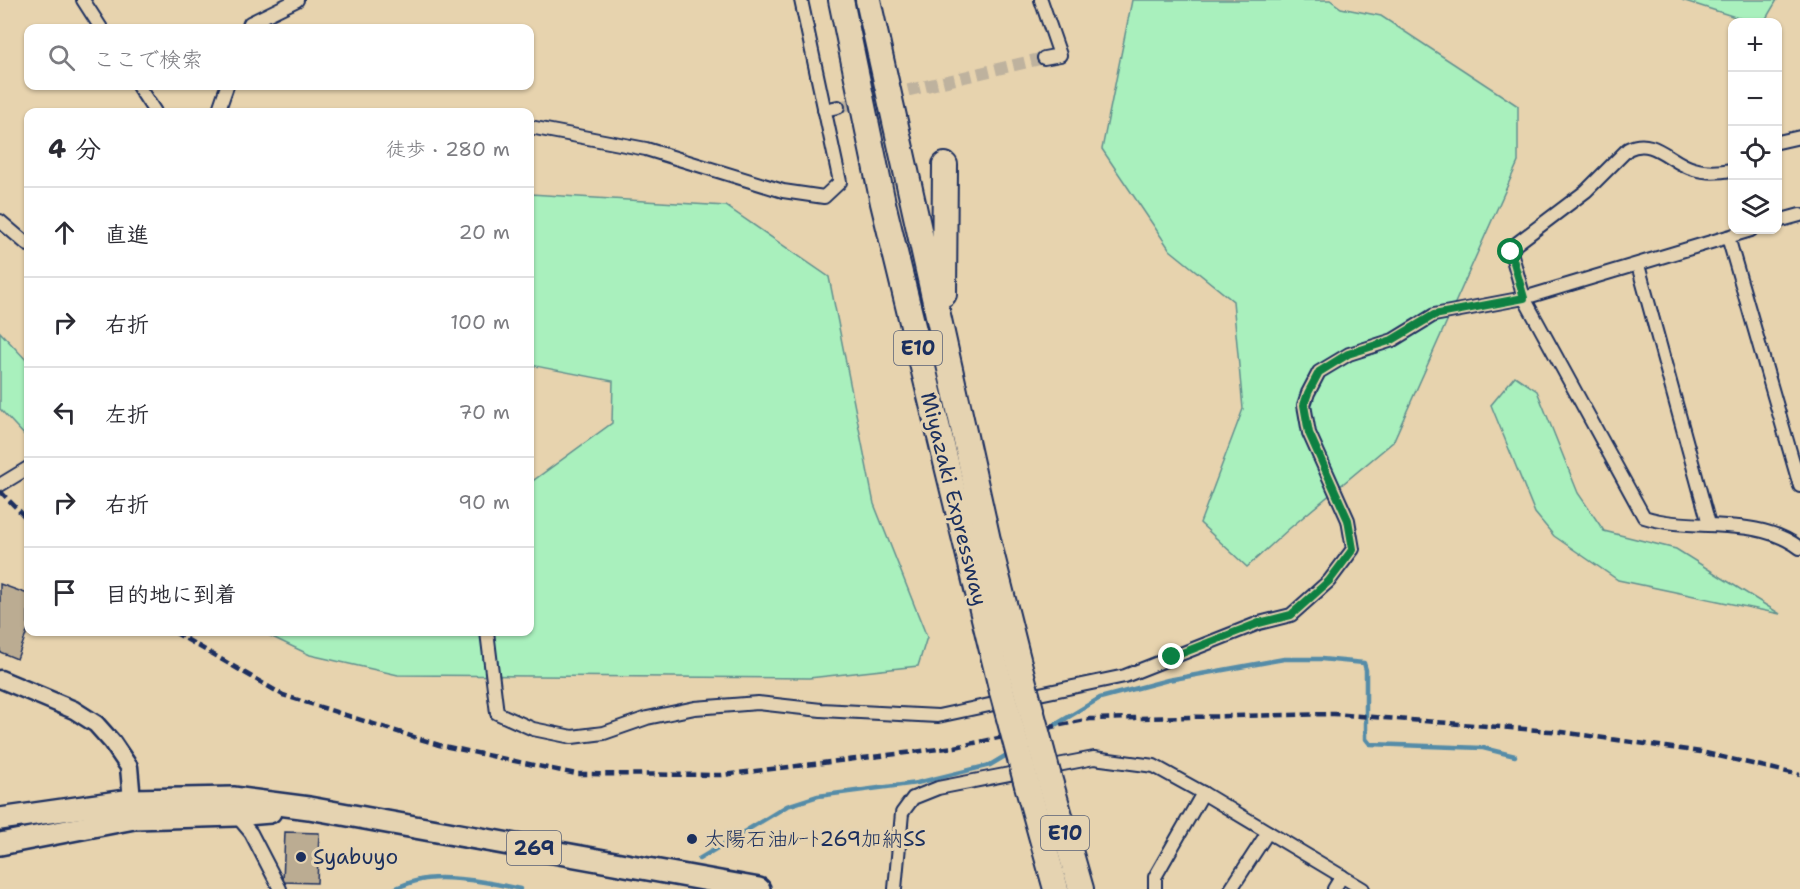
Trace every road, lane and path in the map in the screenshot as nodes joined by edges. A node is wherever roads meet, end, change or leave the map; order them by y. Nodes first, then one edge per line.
1 (83, 0) edge
2 (297, 0) edge
3 (801, 0) edge
4 (841, 0) edge
5 (868, 0) edge
6 (1041, 0) edge
7 (98, 24) edge
8 (250, 24) edge
9 (1044, 58) tunnel mouth
10 (141, 90) edge
11 (226, 90) edge
12 (838, 107) tunnel mouth
13 (152, 108) edge
14 (219, 108) edge
15 (824, 110) junction
16 (534, 128) edge
17 (1800, 136) edge
18 (1782, 141) edge
19 (945, 165) dead end
20 (1728, 170) edge
21 (1800, 214) edge
22 (1782, 220) edge
23 (0, 221) edge
24 (1738, 234) edge
25 (1728, 237) junction
26 (24, 242) edge
27 (1638, 265) junction
28 (1524, 298) junction
29 (944, 336) junction
30 (24, 470) edge
31 (0, 485) edge
32 (1800, 486) edge
33 (1709, 524) junction
34 (1800, 548) edge
35 (487, 636) edge
36 (0, 679) edge
37 (1014, 690) junction
38 (1038, 781) junction
39 (1203, 794) junction
40 (234, 807) junction
41 (133, 809) junction
42 (0, 819) edge
43 (1268, 832) junction
44 (0, 844) edge
45 (1342, 876) junction
46 (280, 889) edge
47 (759, 889) edge
48 (895, 889) edge
49 (1056, 889) edge
50 (1081, 889) edge
51 (1155, 889) edge
52 (1231, 889) edge
53 (1334, 889) edge
54 (1363, 889) edge

1 - 7 street
2 - 8 street
3 - 15 street
4 - 37 highway, Miyazaki Expressway / E10
5 - 29 highway, Miyazaki Expressway / E10
6 - 9 street
10 - 13 street
11 - 14 street
12 - 15 street
15 - 16 street
17 - 18 street
19 - 29 highway
20 - 28 street
21 - 22 street
23 - 26 street
24 - 25 street
25 - 27 street
25 - 32 street
27 - 28 street
27 - 33 street
28 - 33 street
28 - 35 street
29 - 37 highway, Miyazaki Expressway / E10
30 - 31 street
33 - 34 street
36 - 41 street
37 - 38 highway, Miyazaki Expressway / E10, bridge
38 - 49 highway, Miyazaki Expressway / E10
38 - 50 highway, Miyazaki Expressway / E10
39 - 43 street
39 - 48 street
39 - 51 street
40 - 41 highway, 269
40 - 46 street
40 - 47 highway, 269
41 - 42 highway, 269
41 - 44 highway, 269
43 - 45 street
43 - 52 street
45 - 53 street
45 - 54 street

